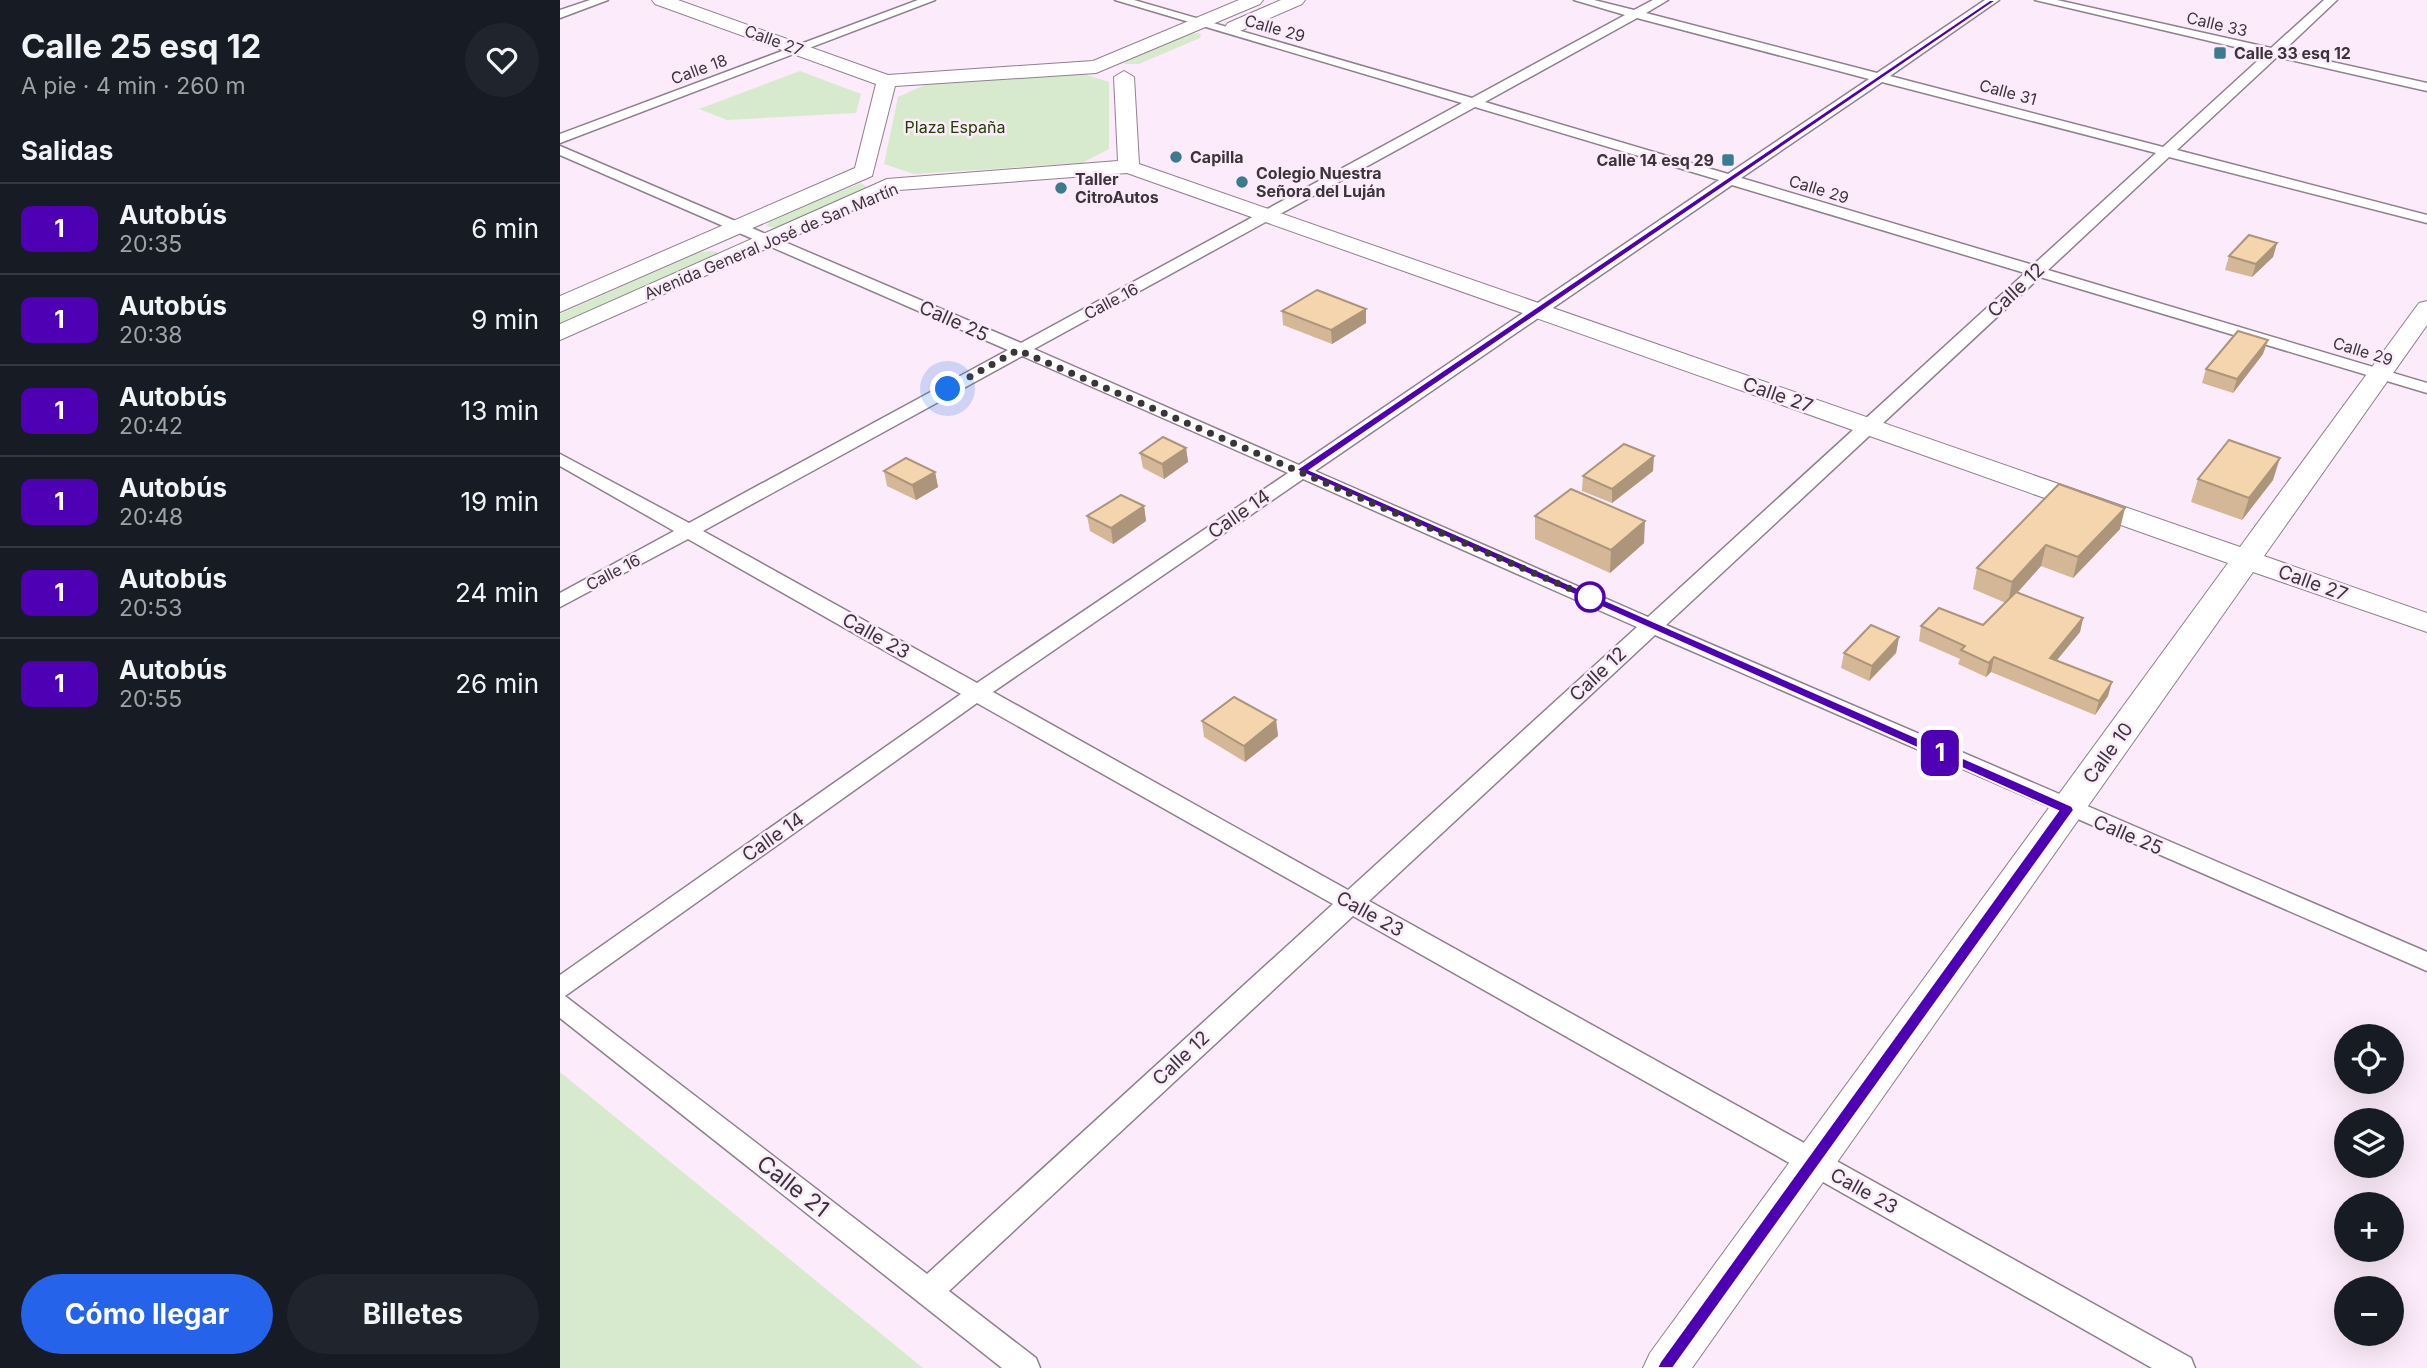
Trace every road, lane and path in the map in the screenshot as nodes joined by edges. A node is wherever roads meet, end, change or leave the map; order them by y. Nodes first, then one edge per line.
1 (602, 0) edge
2 (661, 0) edge
3 (929, 0) edge
4 (1121, 0) edge
5 (1254, 0) edge
6 (1296, 0) edge
7 (1580, 0) edge
8 (1662, 0) edge
9 (1993, 0) edge
10 (2041, 0) edge
11 (2331, 0) edge
12 (560, 14) edge
13 (1636, 15) junction
14 (1199, 24) junction
15 (1225, 32) junction
16 (1187, 48) dead end
17 (800, 50) junction
18 (2273, 53) junction
19 (1096, 67) junction
20 (1879, 76) junction
21 (886, 80) junction
22 (2427, 87) edge
23 (1475, 103) junction
24 (560, 139) edge
25 (560, 149) edge
26 (2166, 151) junction
27 (1129, 167) junction
28 (865, 172) junction
29 (1730, 180) junction
30 (895, 184) junction
31 (1269, 216) junction
32 (2427, 219) edge
33 (740, 226) junction
34 (772, 239) junction
35 (2035, 272) junction
36 (560, 305) edge
37 (2427, 308) edge
38 (1539, 311) junction
39 (560, 333) edge
40 (1018, 350) junction
41 (2380, 374) junction
42 (2427, 388) edge
43 (1868, 426) junction
44 (560, 459) edge
45 (1302, 470) junction
46 (689, 531) junction
47 (2247, 559) junction
48 (560, 601) edge
49 (2427, 623) edge
50 (1651, 624) junction
51 (977, 693) junction
52 (2067, 810) junction
53 (1350, 903) junction
54 (2427, 962) edge
55 (560, 988) edge
56 (560, 1004) edge
57 (1814, 1163) junction
58 (928, 1292) junction
59 (1026, 1368) edge
60 (1667, 1368) edge
61 (2180, 1368) edge

1 - 12 street
2 - 17 street, Calle 27
3 - 17 street, Calle 18
4 - 14 street, Calle 29
5 - 14 street
6 - 15 street
7 - 13 street, Calle 31
8 - 13 street, Calle 16
9 - 20 street, Calle 14
10 - 18 street, Calle 33
11 - 18 street, Calle 12
13 - 20 street, Calle 31
13 - 23 street, Calle 16
14 - 15 street, Calle 29
14 - 19 street
15 - 16 street
15 - 23 street, Calle 29
17 - 21 street, Calle 27
17 - 24 street, Calle 18
18 - 22 street, Calle 33
18 - 26 street, Calle 12
19 - 21 street
19 - 27 street
20 - 26 street, Calle 31
20 - 29 street, Calle 14
21 - 28 street, Avenida General José de San Martín
23 - 29 street, Calle 29
23 - 31 street, Calle 16
25 - 33 street, Calle 25
26 - 32 street, Calle 31
26 - 35 street, Calle 12
27 - 30 street, Avenida General José de San Martín
27 - 31 street, Calle 27
28 - 30 street
28 - 33 street, Avenida General José de San Martín
29 - 35 street, Calle 29
29 - 38 street, Calle 14
30 - 34 street, Avenida General José de San Martín
31 - 38 street, Calle 27
31 - 40 street, Calle 16
33 - 34 street, Calle 25
33 - 36 street, Avenida General José de San Martín
34 - 39 street, Avenida General José de San Martín
34 - 40 street, Calle 25
35 - 41 street, Calle 29
35 - 43 street, Calle 12
37 - 41 street, Calle 10
38 - 43 street, Calle 27
38 - 45 street, Calle 14
40 - 45 street, Calle 25
40 - 46 street, Calle 16
41 - 42 street, Calle 29
41 - 47 street, Calle 10
43 - 47 street, Calle 27
43 - 50 street, Calle 12
44 - 46 street, Calle 23
45 - 50 street, Calle 25
45 - 51 street, Calle 14
46 - 48 street, Calle 16
46 - 51 street, Calle 23
47 - 49 street, Calle 27
47 - 52 street, Calle 10
50 - 52 street, Calle 25
50 - 53 street, Calle 12
51 - 53 street, Calle 23
51 - 55 street, Calle 14
52 - 54 street, Calle 25
52 - 57 street, Calle 10
53 - 57 street, Calle 23
53 - 58 street, Calle 12
56 - 58 street, Calle 21
57 - 60 street, Calle 10
57 - 61 street, Calle 23
58 - 59 street, Calle 21

